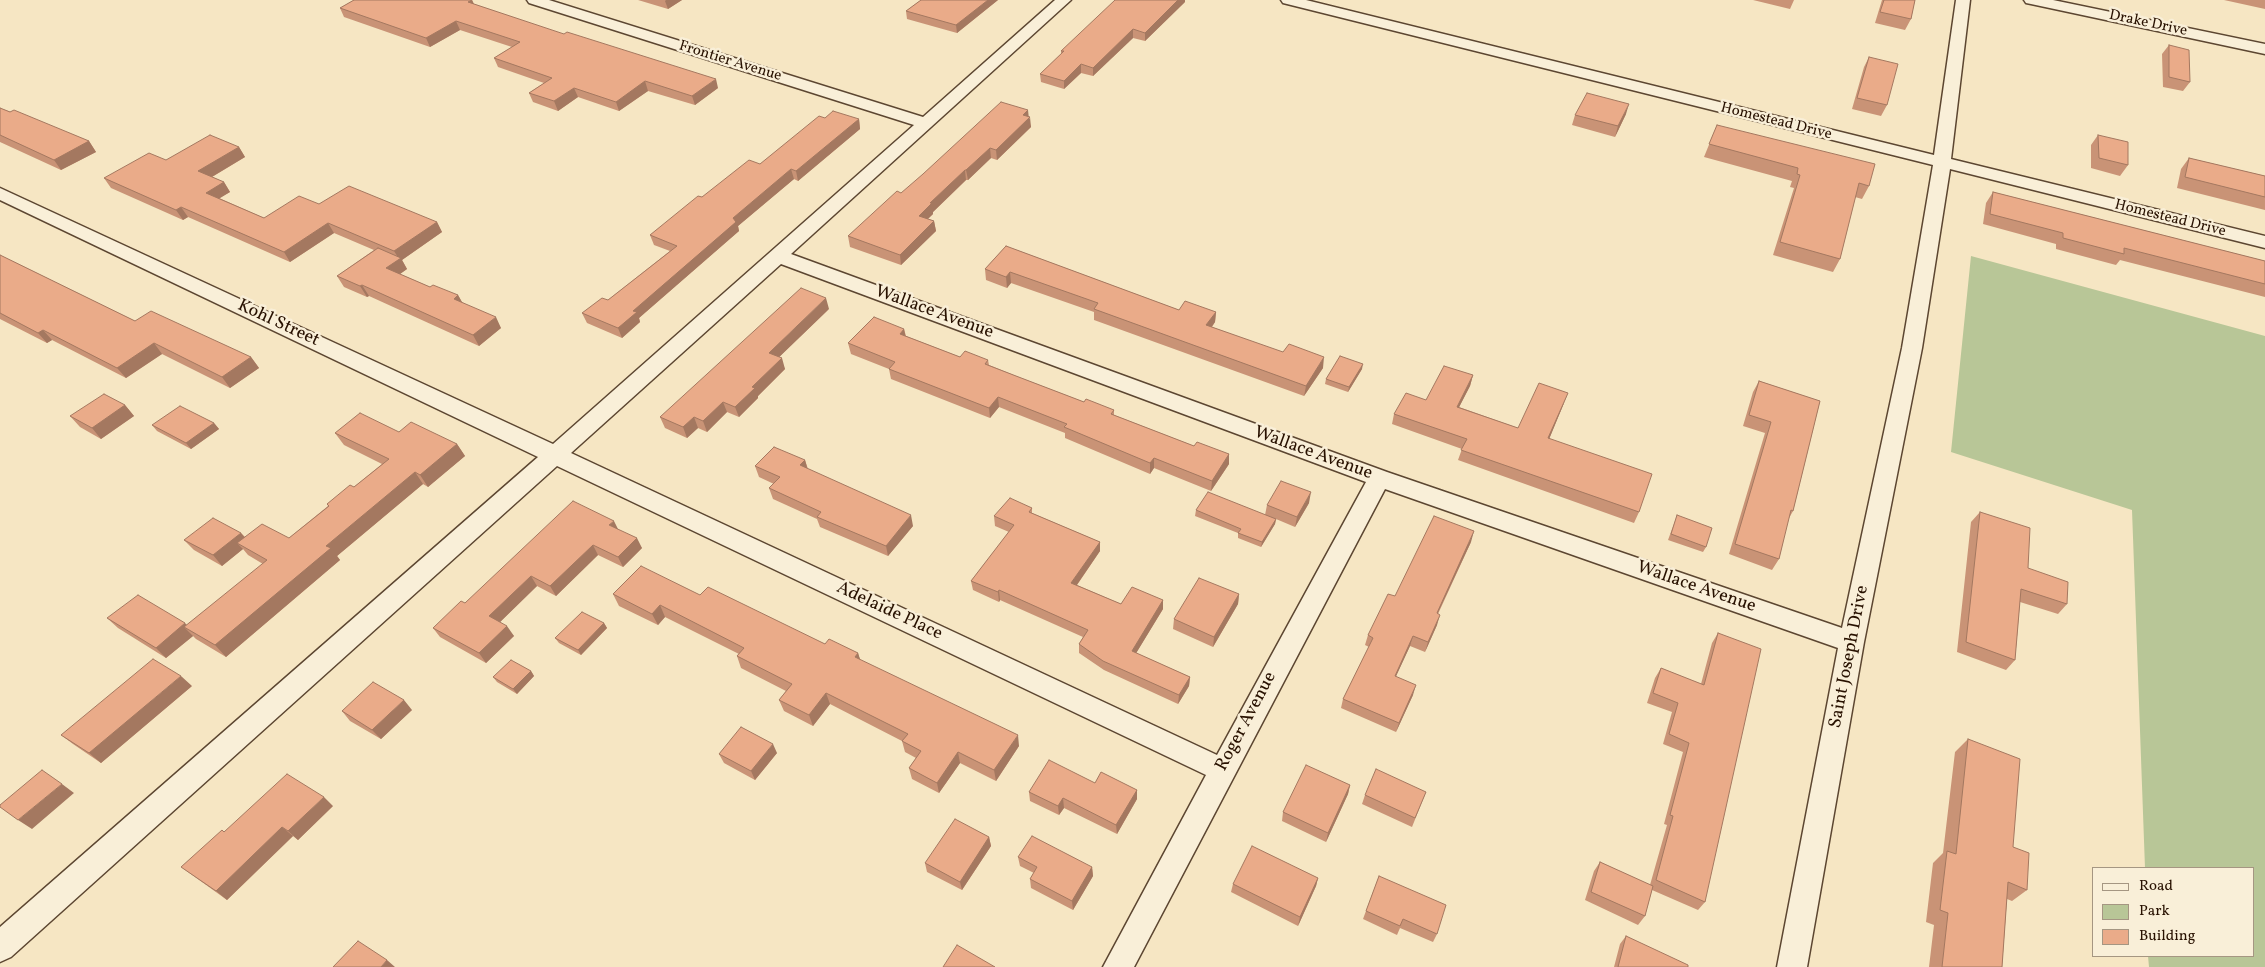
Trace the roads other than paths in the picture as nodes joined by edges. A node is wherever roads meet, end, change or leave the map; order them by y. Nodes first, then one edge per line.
1 (534, 0) edge
2 (1064, 0) edge
3 (1288, 0) edge
4 (1963, 0) edge
5 (2031, 0) edge
6 (2265, 49) edge
7 (926, 123) junction
8 (1942, 164) junction
9 (0, 193) edge
10 (2265, 242) edge
11 (778, 256) junction
12 (556, 454) junction
13 (1379, 478) junction
14 (1852, 642) junction
15 (1222, 770) junction
16 (0, 947) edge
17 (1118, 967) edge
18 (1792, 967) edge

1 - 7 street, Frontier Avenue
2 - 7 street
3 - 8 street, Homestead Drive
4 - 8 street, Saint Joseph Drive
5 - 6 street, Drake Drive
7 - 11 street
8 - 10 street, Homestead Drive
8 - 14 street, Saint Joseph Drive
9 - 12 street, Kohl Street
11 - 12 street
11 - 13 street, Wallace Avenue
12 - 15 street, Adelaide Place
12 - 16 street
13 - 14 street, Wallace Avenue
13 - 15 street, Roger Avenue
14 - 18 street, Saint Joseph Drive
15 - 17 street, Roger Avenue

